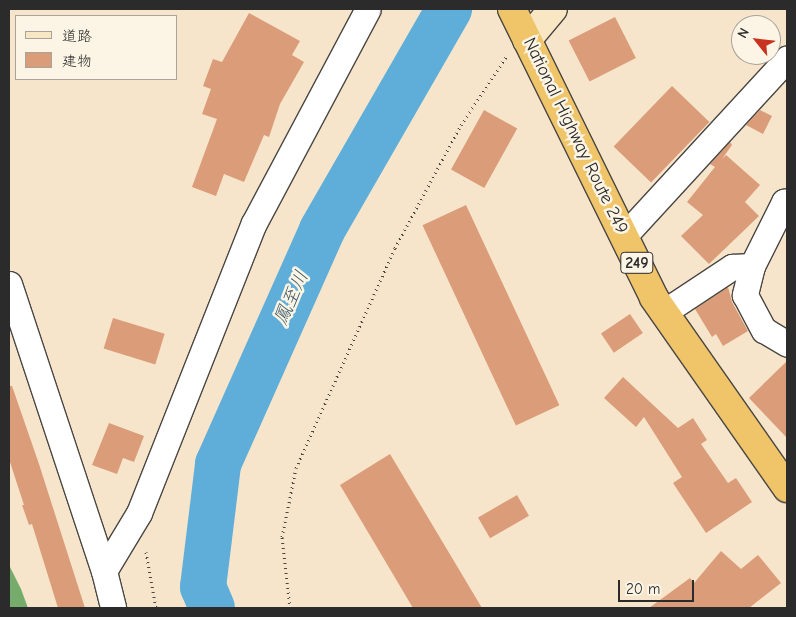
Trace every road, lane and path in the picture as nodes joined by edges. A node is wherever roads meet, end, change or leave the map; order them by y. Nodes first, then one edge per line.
1 (368, 9) edge
2 (553, 9) edge
3 (519, 23) edge
4 (787, 59) edge
5 (787, 203) edge
6 (624, 236) junction
7 (752, 266) junction
8 (9, 284) edge
9 (664, 312) junction
10 (787, 344) edge
11 (787, 488) edge
12 (139, 513) junction
13 (104, 571) junction
14 (112, 607) edge
15 (156, 608) edge
16 (290, 608) edge

1 - 12 street
2 - 3 street
3 - 6 highway, National Highway Route 249 / 249
3 - 16 path
4 - 6 street
5 - 7 street
6 - 9 highway, National Highway Route 249 / 249
7 - 9 street
7 - 10 street
8 - 13 street
9 - 11 highway, National Highway Route 249 / 249
12 - 13 street
12 - 15 path
13 - 14 street

